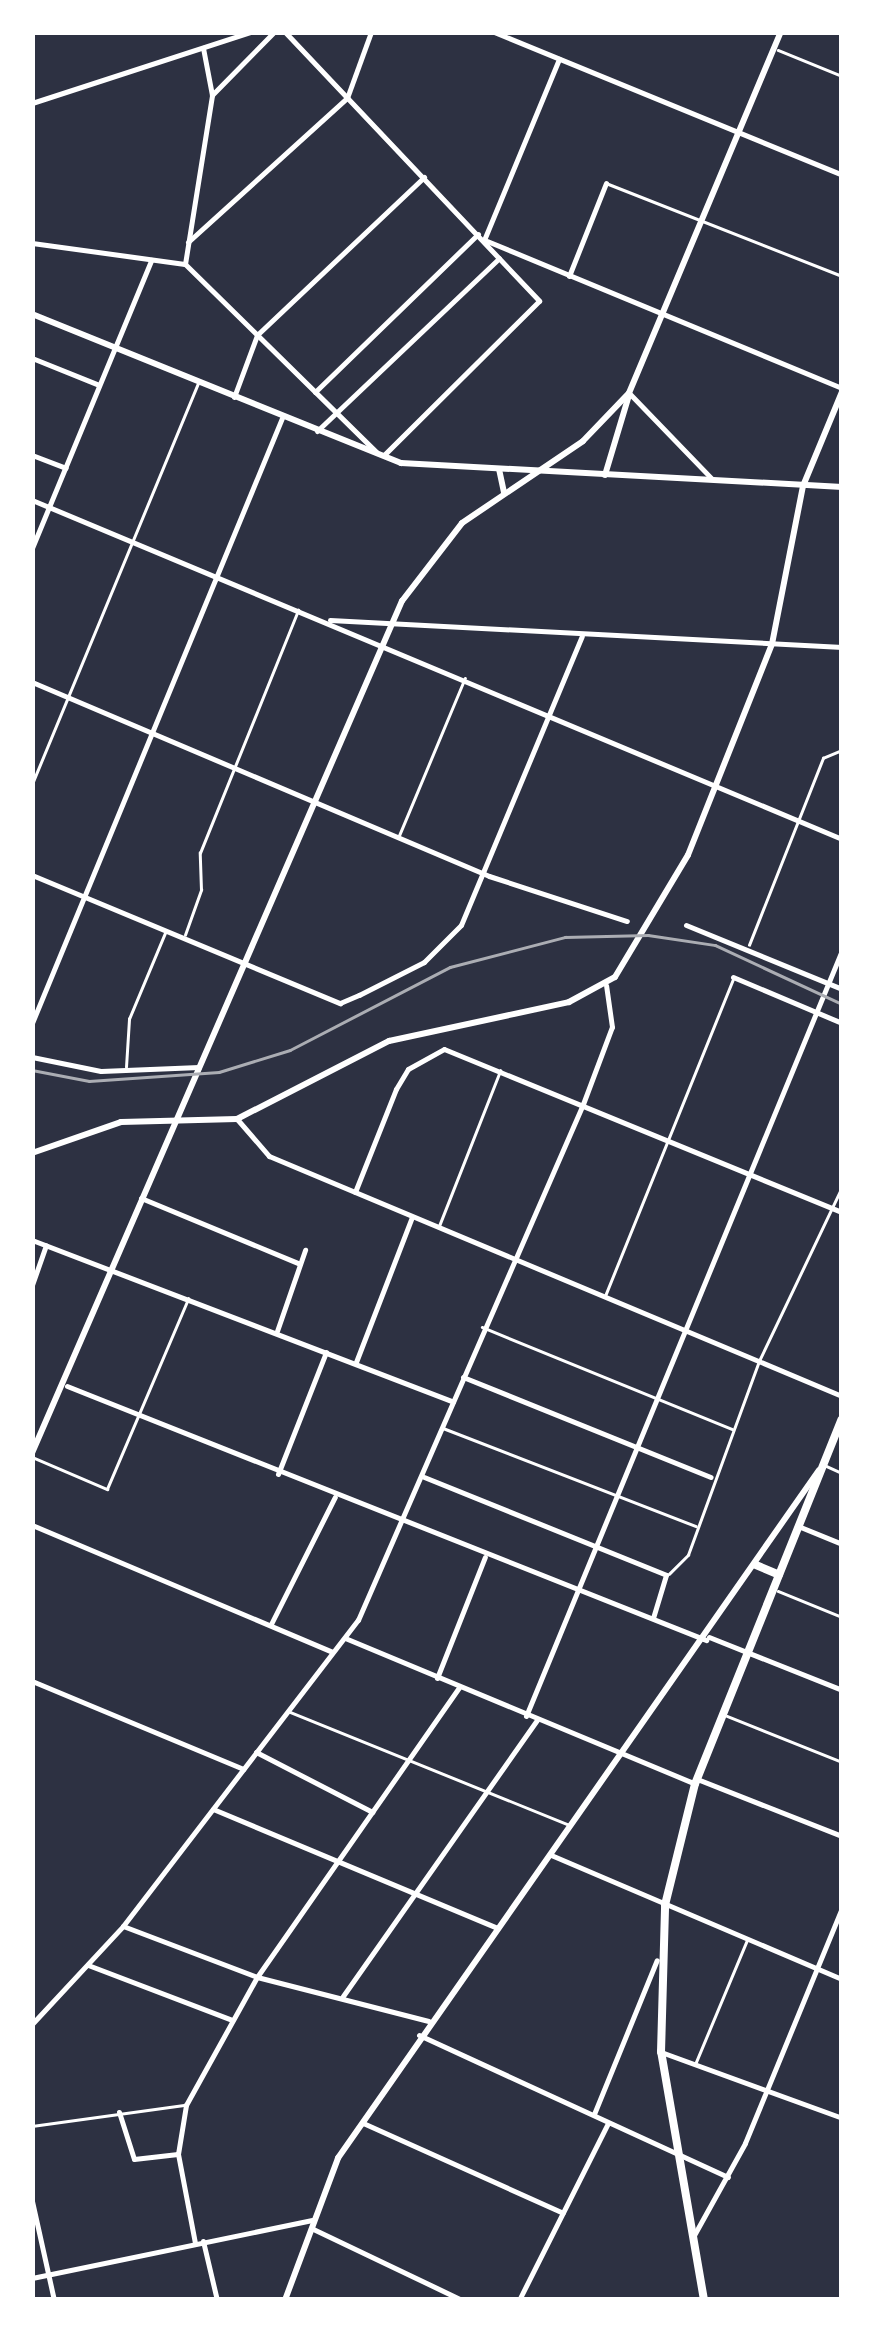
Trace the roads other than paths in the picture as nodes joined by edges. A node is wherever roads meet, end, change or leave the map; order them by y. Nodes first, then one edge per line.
1 (251, 32) edge
2 (274, 32) edge
3 (285, 32) edge
4 (372, 32) edge
5 (494, 32) edge
6 (781, 32) edge
7 (203, 48) junction
8 (774, 48) junction
9 (559, 59) junction
10 (842, 76) edge
11 (212, 96) junction
12 (347, 98) junction
13 (32, 103) edge
14 (739, 132) junction
15 (842, 175) edge
16 (424, 178) junction
17 (606, 183) joint
18 (704, 219) junction
19 (478, 234) junction
20 (484, 240) junction
21 (32, 242) edge
22 (188, 242) junction
23 (499, 258) junction
24 (151, 260) junction
25 (185, 264) junction
26 (570, 276) junction
27 (842, 276) edge
28 (32, 314) edge
29 (664, 315) junction
30 (257, 335) junction
31 (116, 348) junction
32 (32, 358) edge
33 (198, 382) junction
34 (100, 385) junction
35 (842, 390) edge
36 (315, 392) junction
37 (629, 393) junction
38 (234, 398) junction
39 (337, 413) junction
40 (282, 418) junction
41 (317, 431) junction
42 (32, 454) edge
43 (382, 458) junction
44 (66, 468) junction
45 (498, 468) junction
46 (540, 471) junction
47 (605, 475) junction
48 (714, 482) junction
49 (803, 486) junction
50 (842, 488) edge
51 (504, 493) junction
52 (32, 500) edge
53 (50, 507) junction
54 (132, 541) junction
55 (32, 548) edge
56 (218, 575) junction
57 (298, 609) junction
58 (321, 618) junction
59 (391, 627) junction
60 (582, 636) junction
61 (772, 644) junction
62 (382, 645) junction
63 (842, 647) edge
64 (465, 678) junction
65 (32, 682) edge
66 (71, 697) junction
67 (551, 711) junction
68 (152, 732) junction
69 (842, 750) edge
70 (234, 768) junction
71 (715, 782) junction
72 (32, 784) edge
73 (316, 804) junction
74 (796, 820) junction
75 (398, 838) junction
76 (842, 839) edge
77 (478, 870) junction
78 (32, 876) edge
79 (84, 897) junction
80 (628, 920) dead end
81 (686, 925) dead end
82 (166, 931) junction
83 (184, 938) junction
84 (750, 945) junction
85 (842, 950) edge
86 (248, 965) junction
87 (734, 977) joint
88 (829, 981) junction
89 (606, 985) junction
90 (842, 988) edge
91 (35, 1008) edge
92 (816, 1010) junction
93 (32, 1022) edge
94 (842, 1022) edge
95 (32, 1056) edge
96 (202, 1067) junction
97 (500, 1070) junction
98 (126, 1071) junction
99 (583, 1104) junction
100 (237, 1119) junction
101 (176, 1122) junction
102 (667, 1139) junction
103 (32, 1153) edge
104 (750, 1173) junction
105 (842, 1187) edge
106 (355, 1192) junction
107 (140, 1198) junction
108 (833, 1208) junction
109 (842, 1212) edge
110 (412, 1217) junction
111 (438, 1228) junction
112 (32, 1240) edge
113 (46, 1245) junction
114 (306, 1250) dead end
115 (510, 1258) junction
116 (300, 1264) junction
117 (113, 1269) junction
118 (32, 1285) edge
119 (188, 1298) junction
120 (604, 1298) junction
121 (482, 1327) junction
122 (683, 1330) junction
123 (276, 1331) junction
124 (326, 1352) junction
125 (759, 1361) junction
126 (356, 1362) junction
127 (462, 1376) junction
128 (67, 1386) junction
129 (842, 1396) edge
130 (654, 1397) junction
131 (453, 1402) junction
132 (138, 1416) junction
133 (842, 1419) edge
134 (443, 1428) junction
135 (734, 1430) junction
136 (32, 1435) edge
137 (42, 1439) junction
138 (635, 1445) junction
139 (32, 1455) edge
140 (822, 1464) junction
141 (842, 1472) edge
142 (278, 1474) junction
143 (711, 1476) junction
144 (424, 1477) junction
145 (614, 1496) junction
146 (335, 1497) junction
147 (32, 1525) edge
148 (404, 1526) junction
149 (697, 1526) junction
150 (798, 1526) junction
151 (773, 1537) junction
152 (842, 1544) edge
153 (594, 1546) junction
154 (485, 1557) junction
155 (756, 1565) junction
156 (666, 1575) junction
157 (779, 1575) junction
158 (773, 1589) junction
159 (574, 1592) junction
160 (842, 1617) edge
161 (653, 1618) junction
162 (270, 1625) junction
163 (345, 1638) junction
164 (707, 1639) junction
165 (332, 1652) junction
166 (748, 1652) junction
167 (437, 1678) junction
168 (33, 1684) edge
169 (459, 1687) junction
170 (842, 1690) edge
171 (287, 1710) junction
172 (724, 1714) junction
173 (526, 1716) junction
174 (537, 1720) junction
175 (256, 1752) junction
176 (626, 1753) junction
177 (842, 1762) edge
178 (405, 1765) junction
179 (243, 1769) junction
180 (696, 1781) junction
181 (484, 1794) junction
182 (212, 1809) junction
183 (372, 1812) junction
184 (571, 1826) junction
185 (842, 1836) edge
186 (550, 1855) junction
187 (338, 1860) junction
188 (415, 1892) junction
189 (665, 1905) junction
190 (842, 1908) edge
191 (123, 1926) junction
192 (496, 1928) junction
193 (747, 1940) junction
194 (657, 1960) junction
195 (88, 1965) junction
196 (817, 1968) junction
197 (257, 1977) junction
198 (842, 1978) edge
199 (343, 1996) junction
200 (232, 2020) junction
201 (428, 2021) junction
202 (32, 2024) edge
203 (420, 2036) junction
204 (661, 2052) junction
205 (696, 2063) junction
206 (768, 2091) junction
207 (186, 2105) junction
208 (119, 2112) junction
209 (594, 2115) junction
210 (842, 2118) edge
211 (362, 2122) junction
212 (608, 2123) junction
213 (32, 2126) edge
214 (676, 2152) junction
215 (178, 2154) junction
216 (728, 2177) junction
217 (32, 2201) edge
218 (563, 2213) junction
219 (311, 2224) junction
220 (692, 2239) junction
221 (204, 2241) junction
222 (195, 2243) junction
223 (49, 2274) junction
224 (32, 2278) edge
225 (54, 2300) edge
226 (217, 2300) edge
227 (285, 2300) edge
228 (462, 2300) edge
229 (519, 2300) edge
230 (704, 2300) edge

1 - 7 street
2 - 11 street
3 - 12 street
4 - 12 street
5 - 9 street
6 - 8 street
7 - 11 street
7 - 13 street
8 - 10 lane
8 - 14 street
9 - 14 street
9 - 20 street
11 - 22 street
12 - 16 street
12 - 22 street
14 - 15 street
14 - 18 street
16 - 19 street
16 - 30 street
17 - 18 lane
17 - 26 street
18 - 27 lane
18 - 29 street
19 - 20 street
19 - 36 street
20 - 23 street
20 - 26 street
21 - 24 street
22 - 25 street
23 - 39 street
23 - 43 street
24 - 25 street
24 - 31 street
25 - 30 street
26 - 29 street
28 - 31 street
29 - 35 street
29 - 37 street
30 - 36 street
30 - 38 street
31 - 33 street
31 - 34 street
32 - 34 street
33 - 38 street
33 - 54 lane
34 - 44 street
35 - 49 street
36 - 39 street
37 - 46 street
37 - 47 street
37 - 48 street
38 - 40 street
39 - 41 street
39 - 43 street
40 - 41 street
40 - 56 street
41 - 43 street
42 - 44 street
43 - 45 street
44 - 53 street
45 - 46 street
45 - 51 street
46 - 47 street
46 - 51 street
47 - 48 street
48 - 49 street
49 - 50 street
49 - 61 street
51 - 59 street
52 - 53 street
53 - 54 street
53 - 55 street
54 - 56 street
54 - 66 lane
56 - 57 street
56 - 68 street
57 - 58 street
57 - 70 lane
58 - 59 street
58 - 62 street
59 - 60 street
59 - 62 street
60 - 61 street
60 - 67 street
61 - 63 street
61 - 71 street
62 - 64 street
62 - 73 street
64 - 67 street
64 - 75 lane
65 - 66 street
66 - 68 street
66 - 72 lane
67 - 71 street
67 - 77 street
68 - 70 street
68 - 79 street
69 - 74 lane
70 - 73 street
70 - 83 lane
71 - 74 street
71 - 89 street
73 - 75 street
73 - 86 street
74 - 76 street
74 - 84 lane
75 - 77 street
77 - 80 street
77 - 86 street
78 - 79 street
79 - 82 street
79 - 91 street
81 - 84 street
82 - 83 street
82 - 98 lane
83 - 86 street
84 - 88 street
85 - 88 street
86 - 96 street
87 - 92 street
87 - 102 lane
88 - 90 street
88 - 92 street
89 - 99 street
89 - 100 street
91 - 93 street
92 - 94 street
92 - 104 street
95 - 98 street
96 - 98 street
96 - 101 street
97 - 99 street
97 - 106 street
97 - 111 lane
99 - 102 street
99 - 115 street
100 - 101 street
100 - 106 street
101 - 103 street
101 - 107 street
102 - 104 street
102 - 120 lane
104 - 108 street
104 - 122 street
105 - 108 lane
106 - 110 street
107 - 116 street
107 - 117 street
108 - 109 street
108 - 125 lane
110 - 111 street
110 - 126 street
111 - 115 street
112 - 113 street
113 - 117 street
113 - 118 street
114 - 116 street
115 - 120 street
115 - 121 street
116 - 123 street
117 - 119 street
117 - 128 street
119 - 123 street
119 - 132 lane
120 - 122 street
121 - 127 street
121 - 130 lane
122 - 125 street
122 - 130 street
123 - 124 street
124 - 126 street
124 - 142 street
125 - 129 street
125 - 135 lane
126 - 131 street
127 - 131 street
127 - 138 street
128 - 132 street
128 - 137 street
130 - 135 lane
130 - 138 street
131 - 134 street
132 - 139 lane
132 - 142 street
133 - 140 main road
134 - 144 street
134 - 145 lane
135 - 143 lane
136 - 137 street
137 - 139 street
138 - 143 street
138 - 145 street
140 - 141 lane
140 - 150 main road
140 - 151 street
142 - 146 street
143 - 149 lane
144 - 148 street
144 - 153 street
145 - 149 lane
145 - 153 street
146 - 148 street
146 - 162 street
147 - 162 street
148 - 154 street
148 - 163 street
149 - 156 lane
150 - 151 street
150 - 152 street
150 - 157 main road
151 - 155 street
153 - 156 street
153 - 159 street
154 - 159 street
154 - 167 street
155 - 157 main road
155 - 164 street
156 - 161 street
157 - 158 main road
158 - 160 lane
158 - 166 main road
159 - 161 street
159 - 173 street
161 - 164 street
162 - 165 street
163 - 165 street
163 - 167 street
164 - 166 street
164 - 176 street
165 - 171 street
166 - 170 street
166 - 172 main road
167 - 169 street
168 - 179 street
169 - 173 street
169 - 178 street
171 - 175 street
171 - 178 lane
172 - 177 lane
172 - 180 main road
173 - 174 street
174 - 176 street
174 - 181 street
175 - 179 street
175 - 183 street
176 - 180 street
176 - 184 street
178 - 181 lane
178 - 183 street
179 - 182 street
180 - 185 street
180 - 189 main road
181 - 184 lane
181 - 188 street
182 - 187 street
182 - 191 street
183 - 187 street
184 - 186 street
186 - 189 street
186 - 192 street
187 - 188 street
187 - 197 street
188 - 192 street
188 - 199 street
189 - 193 street
189 - 194 main road
190 - 196 street
191 - 195 street
191 - 197 street
192 - 201 street
193 - 196 street
193 - 205 lane
194 - 204 main road
194 - 209 street
195 - 200 street
195 - 202 street
196 - 198 street
196 - 206 street
197 - 199 street
197 - 200 street
199 - 201 street
200 - 207 street
201 - 203 street
203 - 209 street
203 - 211 street
204 - 205 street
204 - 214 main road
205 - 206 street
206 - 210 street
206 - 216 street
207 - 208 lane
207 - 215 street
208 - 213 lane
208 - 215 street
209 - 212 street
211 - 218 street
211 - 219 street
212 - 214 street
212 - 218 street
214 - 216 street
214 - 220 main road
215 - 222 street
216 - 220 street
217 - 223 street
218 - 229 street
219 - 221 street
219 - 227 street
219 - 228 street
220 - 230 main road
221 - 222 street
221 - 226 street
222 - 223 street
223 - 224 street
223 - 225 street

